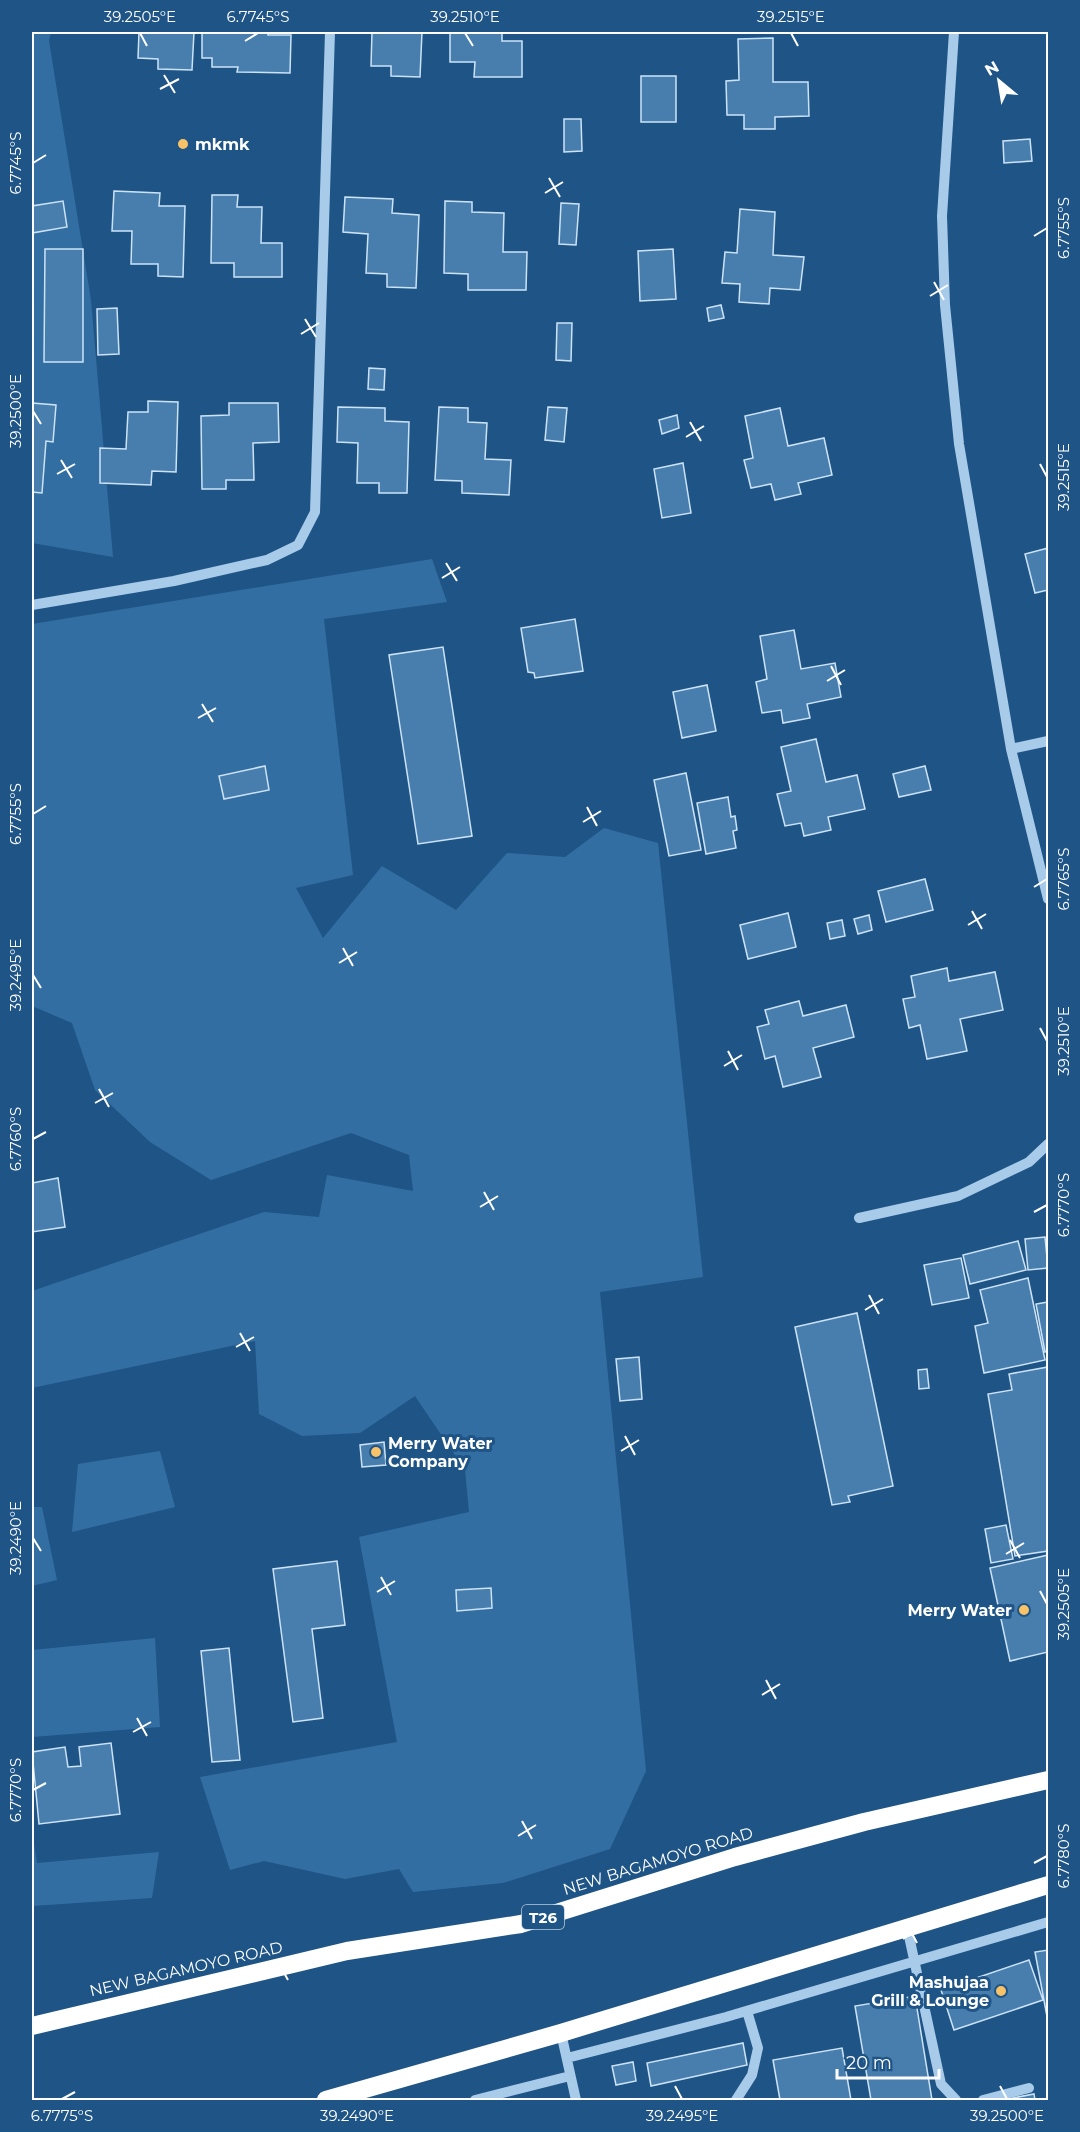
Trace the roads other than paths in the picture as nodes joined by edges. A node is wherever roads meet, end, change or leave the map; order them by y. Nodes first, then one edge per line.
1 (330, 32) edge
2 (954, 32) edge
3 (32, 604) edge
4 (1048, 741) edge
5 (1011, 749) junction
6 (1048, 898) edge
7 (1048, 1144) edge
8 (859, 1218) dead end
9 (1048, 1780) edge
10 (1048, 1885) edge
11 (1048, 1922) edge
12 (907, 1927) junction
13 (914, 1961) junction
14 (747, 2011) junction
15 (32, 2026) edge
16 (561, 2033) junction
17 (567, 2058) junction
18 (570, 2076) junction
19 (1029, 2088) dead end
20 (326, 2100) edge
21 (475, 2100) edge
22 (576, 2100) edge
23 (736, 2100) edge
24 (956, 2100) edge
25 (983, 2100) edge

1 - 3 street
2 - 5 street
4 - 5 street
5 - 6 street
7 - 8 street
9 - 15 highway, NEW BAGAMOYO ROAD / T26
10 - 12 highway
11 - 13 street
12 - 13 street
12 - 16 highway
13 - 14 street
13 - 24 street
14 - 17 street
14 - 23 street
16 - 17 street
16 - 20 highway
17 - 18 street
18 - 21 street
18 - 22 street
19 - 25 street

